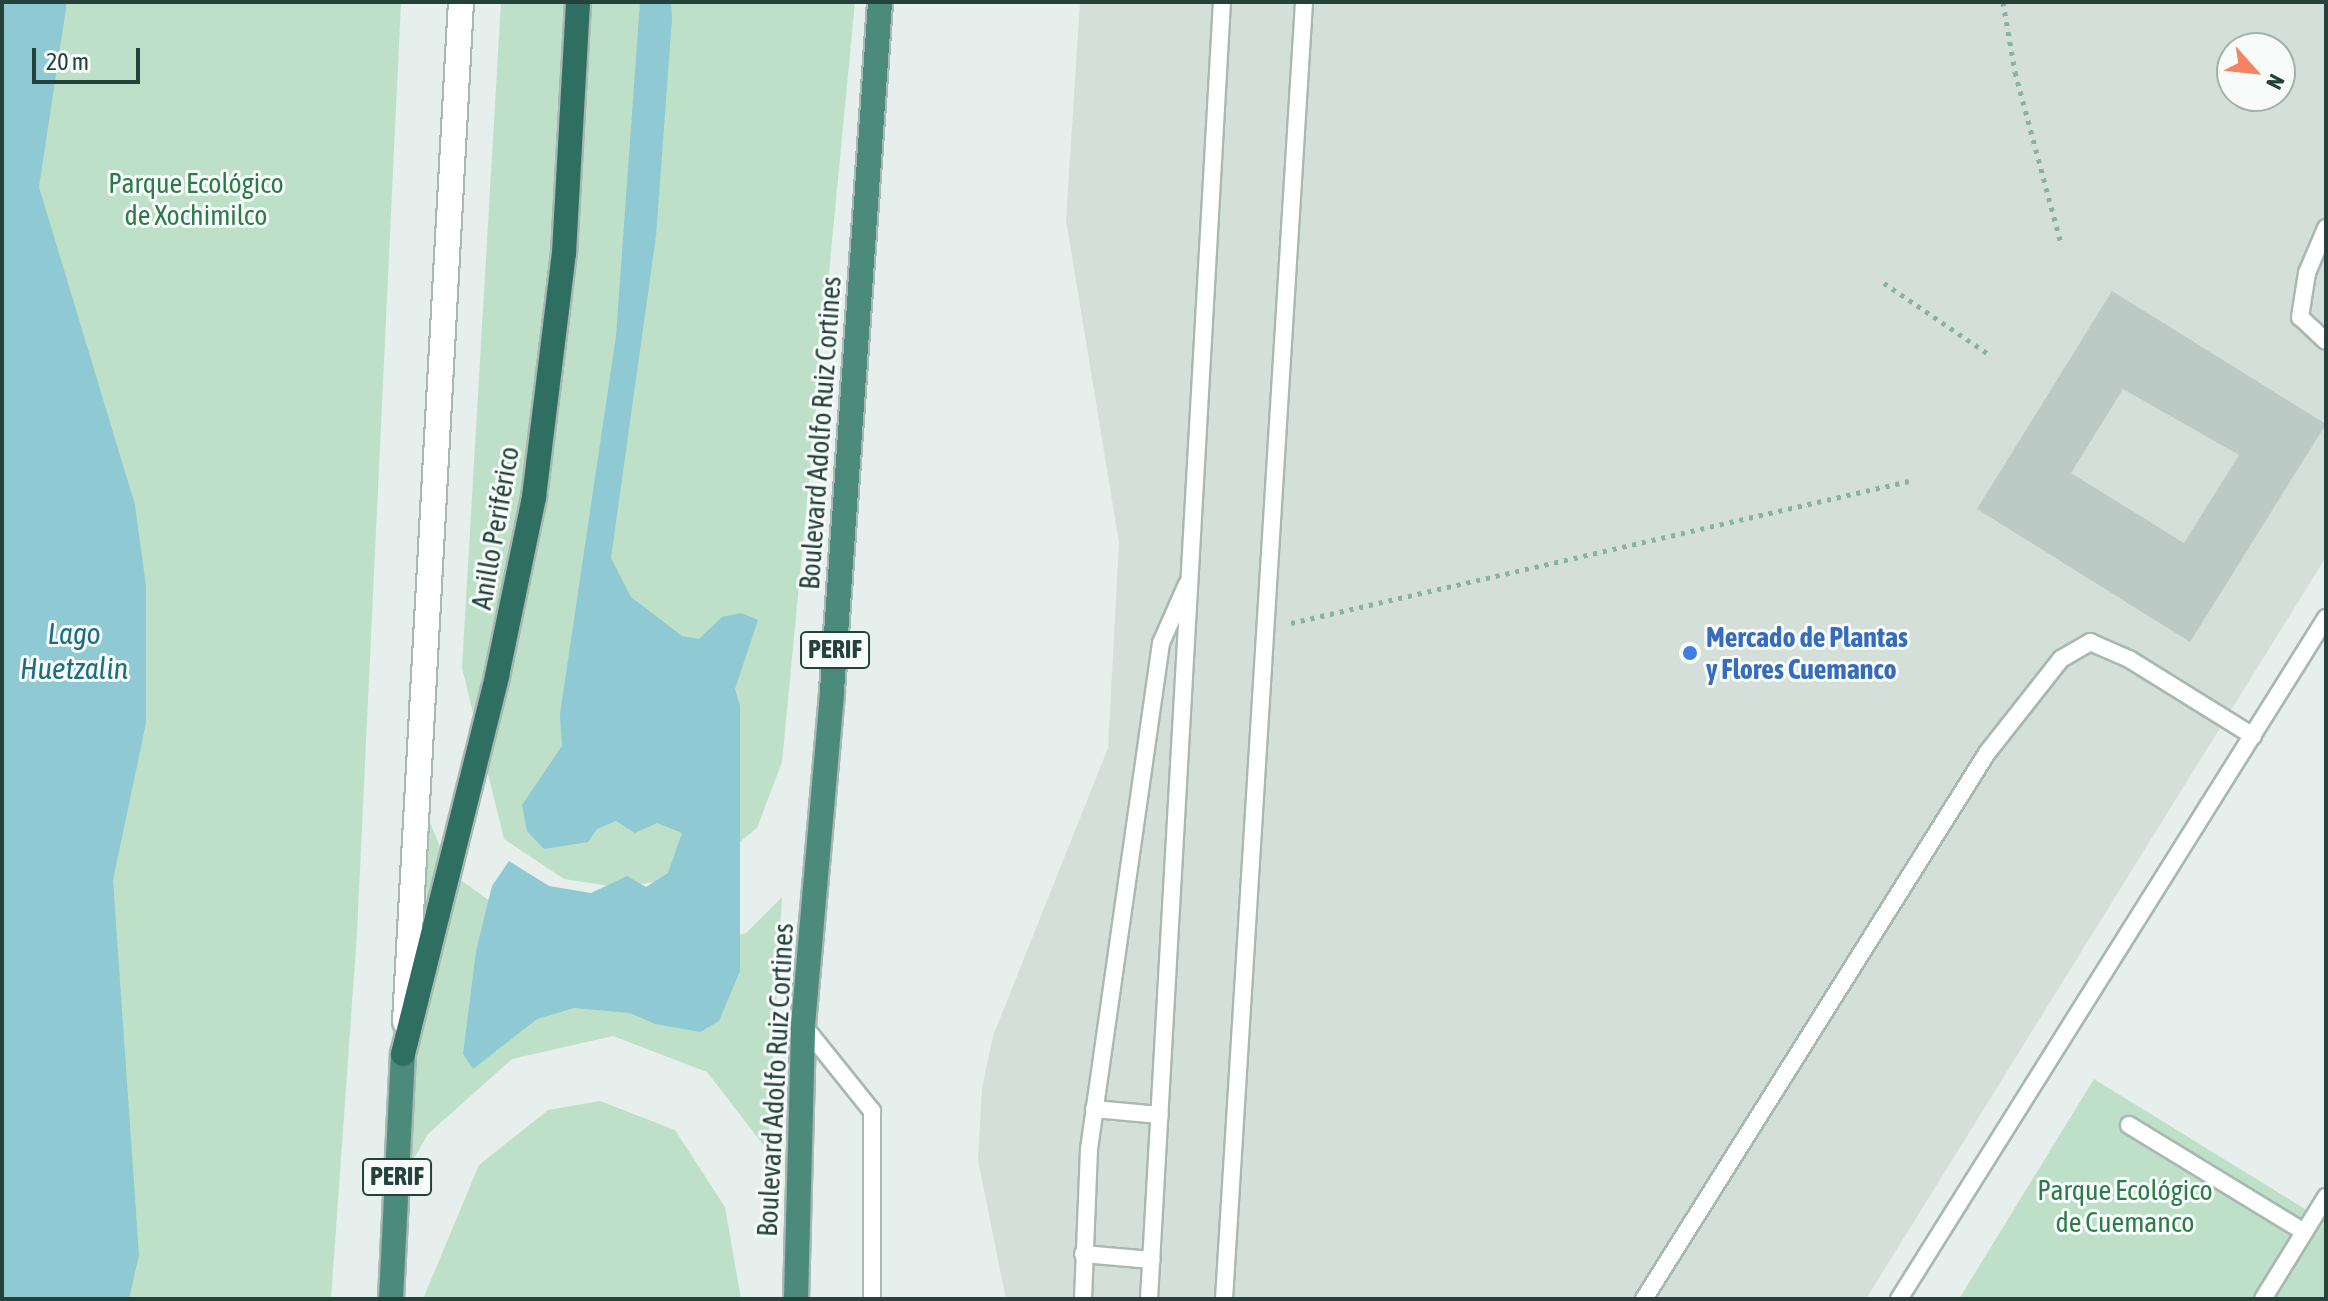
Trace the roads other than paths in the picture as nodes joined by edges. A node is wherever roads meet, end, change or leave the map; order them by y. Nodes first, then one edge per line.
1 (461, 2) edge
2 (578, 2) edge
3 (880, 2) edge
4 (1222, 2) edge
5 (1304, 2) edge
6 (2326, 228) edge
7 (2326, 341) edge
8 (1190, 575) junction
9 (2326, 618) edge
10 (2253, 736) junction
11 (803, 1025) junction
12 (403, 1054) junction
13 (1094, 1109) junction
14 (1160, 1115) junction
15 (2129, 1125) dead end
16 (2326, 1197) edge
17 (2304, 1232) junction
18 (1083, 1254) junction
19 (1152, 1260) junction
20 (391, 1299) edge
21 (796, 1299) edge
22 (872, 1299) edge
23 (1083, 1299) edge
24 (1149, 1299) edge
25 (1224, 1299) edge
26 (1644, 1299) edge
27 (1899, 1299) edge
28 (2263, 1299) edge

1 - 12 main road, PERIF
2 - 12 highway, Anillo Periférico
3 - 11 highway, Boulevard Adolfo Ruiz Cortines / PERIF
4 - 8 lane
5 - 25 lane
6 - 7 lane
8 - 13 lane
8 - 14 lane
9 - 10 lane
10 - 26 lane
10 - 27 lane
11 - 21 highway, Boulevard Adolfo Ruiz Cortines / PERIF
11 - 22 lane
12 - 20 highway, PERIF
13 - 14 lane
13 - 18 lane
14 - 19 lane
15 - 17 lane
16 - 17 lane
17 - 28 lane
18 - 19 lane
18 - 23 lane
19 - 24 lane

